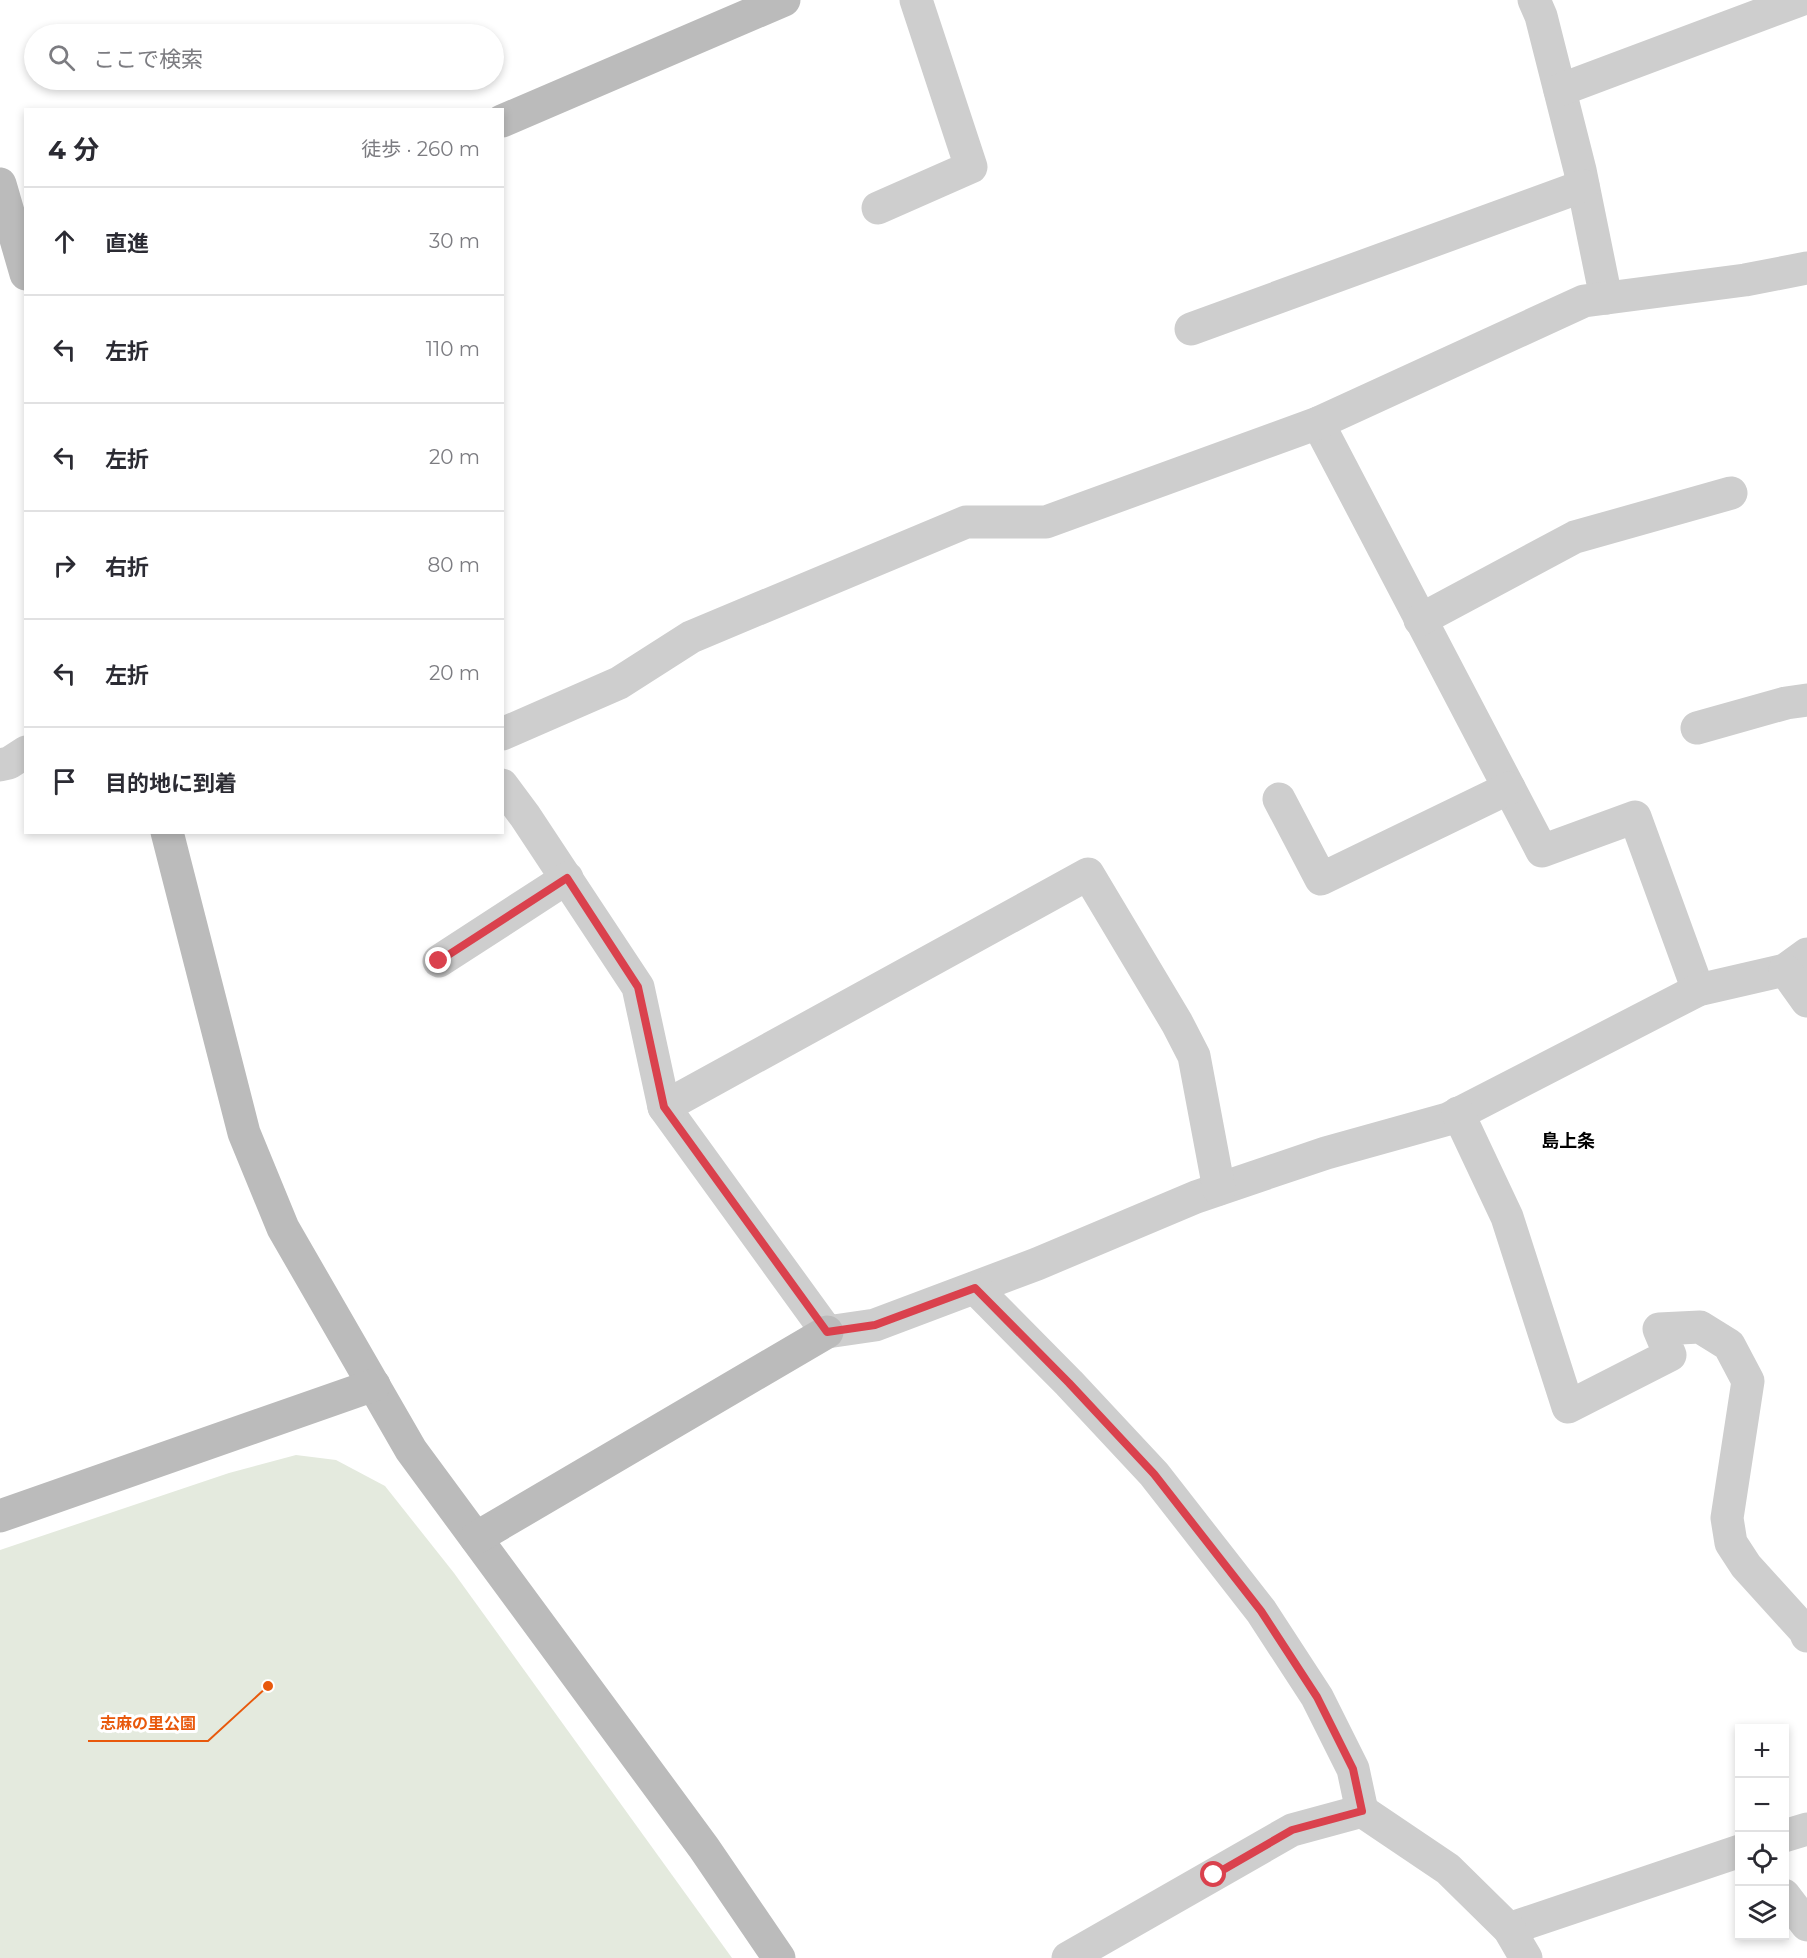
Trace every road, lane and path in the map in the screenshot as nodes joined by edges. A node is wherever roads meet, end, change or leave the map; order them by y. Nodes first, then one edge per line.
1 (784, 0) edge
2 (916, 0) edge
3 (1534, 0) edge
4 (1800, 0) edge
5 (1560, 90) junction
6 (504, 120) edge
7 (0, 184) edge
8 (1583, 186) junction
9 (878, 208) dead end
10 (24, 267) edge
11 (1807, 268) edge
12 (1606, 298) junction
13 (1191, 329) dead end
14 (1318, 423) junction
15 (1731, 493) dead end
16 (1420, 620) junction
17 (1807, 700) edge
18 (1696, 728) dead end
19 (504, 733) edge
20 (24, 753) edge
21 (0, 765) edge
22 (1509, 788) junction
23 (504, 789) edge
24 (1279, 799) dead end
25 (167, 834) edge
26 (567, 878) junction
27 (439, 961) dead end
28 (1796, 962) edge
29 (1698, 990) junction
30 (1807, 1001) edge
31 (664, 1107) junction
32 (1458, 1113) junction
33 (1219, 1190) junction
34 (975, 1288) junction
35 (827, 1332) junction
36 (374, 1385) junction
37 (0, 1516) edge
38 (476, 1538) junction
39 (1807, 1636) edge
40 (1362, 1811) junction
41 (1807, 1829) edge
42 (1789, 1835) edge
43 (1735, 1853) edge
44 (1789, 1900) edge
45 (1807, 1924) edge
46 (1509, 1929) junction
47 (779, 1958) edge
48 (1068, 1958) edge
49 (1526, 1958) edge

1 - 6 street
2 - 9 street
3 - 5 street
4 - 5 street
5 - 8 street
7 - 10 street
8 - 12 street
8 - 13 street
11 - 12 street
12 - 14 street
14 - 16 street
14 - 19 street
15 - 16 street
16 - 22 street
17 - 18 street
20 - 21 street
22 - 24 street
22 - 29 street
23 - 26 street
25 - 36 street
26 - 27 street
26 - 31 street
28 - 29 street
28 - 30 street
29 - 32 street
31 - 33 street
31 - 35 street
32 - 33 street
32 - 39 street
33 - 34 street
34 - 35 street
34 - 40 street
35 - 38 street
36 - 37 street
36 - 38 street
38 - 47 street
40 - 46 street
40 - 48 street
41 - 42 street
43 - 46 street
44 - 45 street
46 - 49 street

